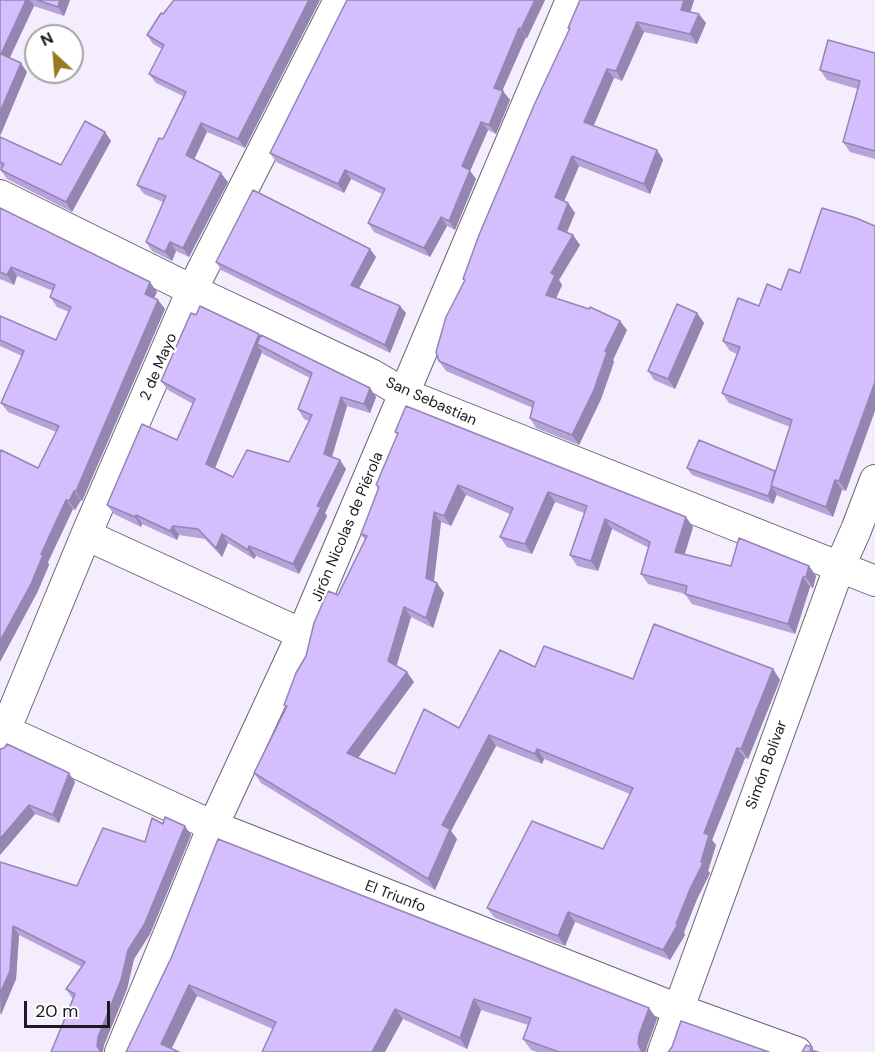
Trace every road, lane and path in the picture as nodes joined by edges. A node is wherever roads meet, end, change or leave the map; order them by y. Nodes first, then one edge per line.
1 (339, 0) edge
2 (571, 0) edge
3 (0, 195) edge
4 (192, 290) junction
5 (405, 394) junction
6 (875, 480) edge
7 (86, 535) junction
8 (839, 567) junction
9 (875, 581) edge
10 (302, 634) junction
11 (2, 734) edge
12 (213, 826) junction
13 (678, 1009) junction
14 (120, 1052) edge
15 (663, 1052) edge
16 (797, 1052) edge

1 - 4 street, 2 de Mayo
2 - 5 street, Jirón Nicolas de Piérola
3 - 4 street, San Sebastian
4 - 5 street, San Sebastian
4 - 7 street, 2 de Mayo
5 - 8 street, San Sebastian
5 - 10 street, Jirón Nicolas de Piérola
6 - 8 street, Simón Bolivar
7 - 10 street
7 - 11 street, 2 de Mayo
8 - 9 street, San Sebastian
8 - 13 street, Simón Bolivar
10 - 12 street, Jirón Nicolas de Piérola
11 - 12 street, El Triunfo
12 - 13 street, El Triunfo
12 - 14 street, Jirón Nicolas de Piérola
13 - 15 street, Simón Bolivar
13 - 16 street, El Triunfo

